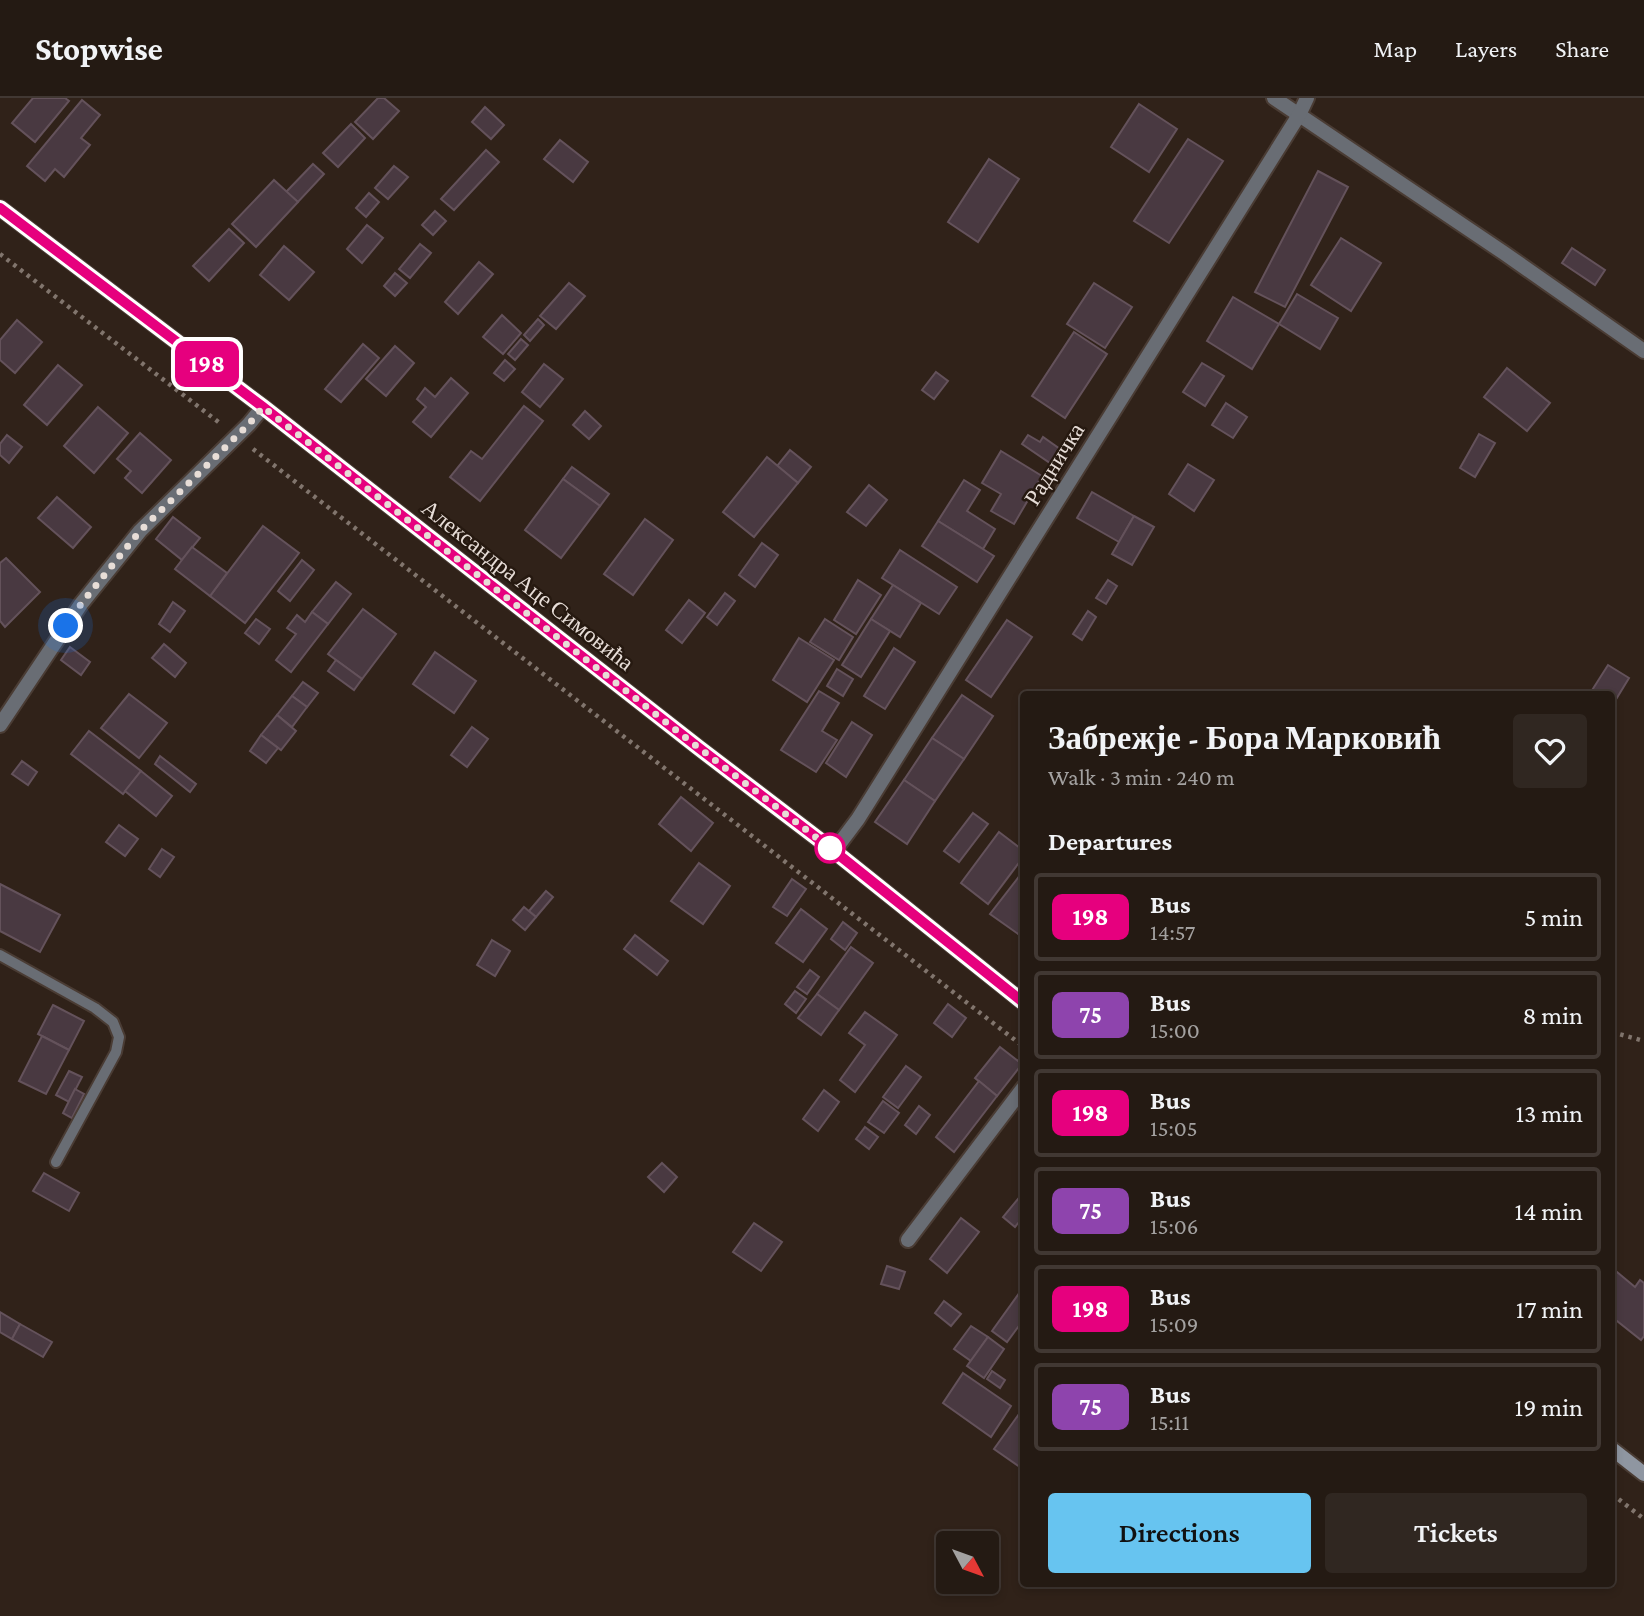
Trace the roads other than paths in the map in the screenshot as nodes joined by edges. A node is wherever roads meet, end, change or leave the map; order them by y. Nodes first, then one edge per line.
1 (1274, 98) edge
2 (1307, 98) edge
3 (1300, 115) junction
4 (0, 208) edge
5 (1644, 351) edge
6 (263, 407) junction
7 (0, 725) edge
8 (834, 851) junction
9 (0, 956) edge
10 (1020, 1000) edge
11 (1020, 1092) edge
12 (56, 1162) dead end
13 (908, 1240) dead end
14 (1615, 1451) edge
15 (1644, 1474) edge

1 - 3 street
2 - 3 street, Радничка
3 - 5 street
3 - 8 street, Радничка
4 - 6 street, Александра Аце Симовића
6 - 7 street
6 - 8 street, Александра Аце Симовића
8 - 10 street, Александра Аце Симовића
9 - 12 lane
11 - 13 street
14 - 15 street

